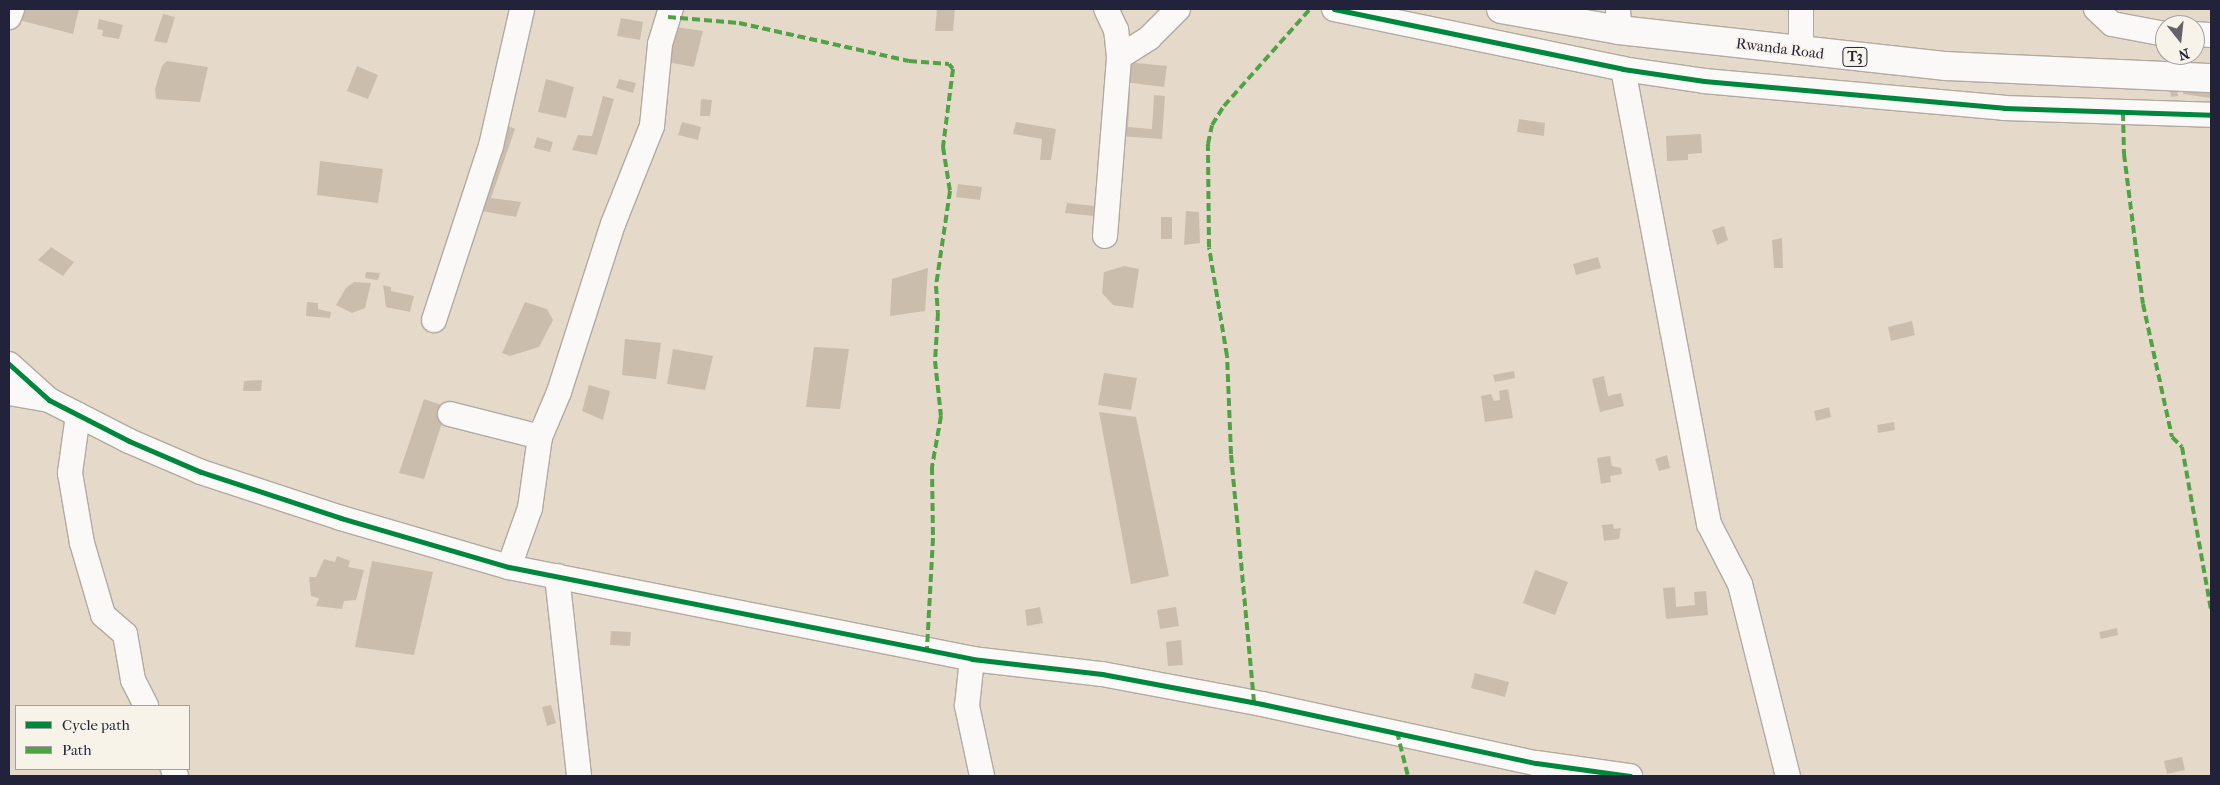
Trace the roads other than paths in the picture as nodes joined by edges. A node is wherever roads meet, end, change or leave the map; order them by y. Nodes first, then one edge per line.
1 (12, 9) edge
2 (522, 9) edge
3 (671, 9) edge
4 (1106, 9) edge
5 (1178, 9) edge
6 (1334, 9) edge
7 (1501, 9) edge
8 (1802, 9) edge
9 (2096, 9) edge
10 (9, 17) edge
11 (1619, 19) edge
12 (2155, 32) edge
13 (1801, 51) junction
14 (1119, 57) junction
15 (1623, 68) junction
16 (2211, 78) edge
17 (2211, 115) edge
18 (1105, 236) dead end
19 (434, 320) dead end
20 (9, 364) edge
21 (9, 393) edge
22 (48, 400) junction
23 (450, 414) dead end
24 (78, 415) junction
25 (540, 437) junction
26 (509, 567) junction
27 (557, 576) junction
28 (972, 660) junction
29 (146, 705) edge
30 (579, 776) edge
31 (982, 776) edge
32 (1630, 776) edge
33 (1788, 776) edge

1 - 10 street
2 - 19 street
3 - 25 street
4 - 14 street
5 - 14 street
6 - 15 street
7 - 11 highway, Rwanda Road / T3
8 - 13 street
9 - 12 street
11 - 13 highway, Rwanda Road / T3
13 - 16 highway, Rwanda Road / T3
14 - 18 street
15 - 17 street
15 - 33 street
20 - 22 street
21 - 22 street
22 - 24 street
23 - 25 street
24 - 26 street
24 - 29 street
25 - 26 street
26 - 27 street
27 - 28 street
27 - 30 street
28 - 31 street
28 - 32 street

